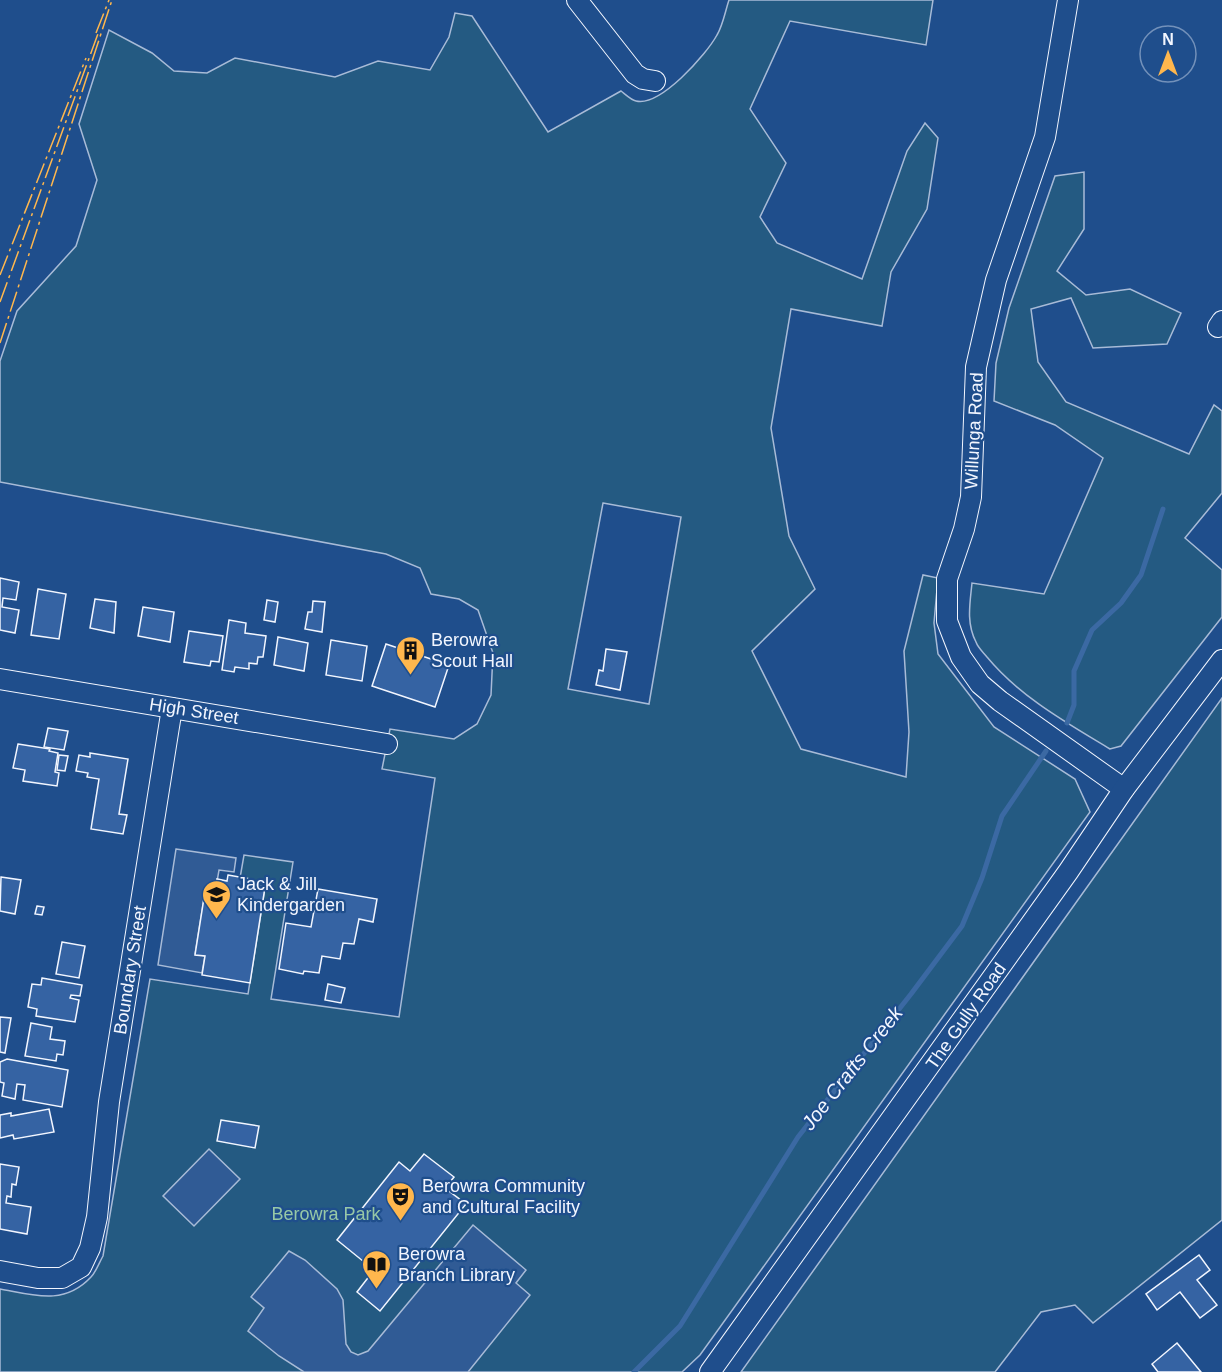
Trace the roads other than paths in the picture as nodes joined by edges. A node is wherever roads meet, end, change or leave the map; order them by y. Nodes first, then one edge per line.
1 (577, 0) edge
2 (1068, 0) edge
3 (655, 81) dead end
4 (1222, 660) edge
5 (0, 679) edge
6 (172, 708) junction
7 (387, 744) dead end
8 (1124, 789) junction
9 (0, 1271) edge
10 (710, 1372) edge

1 - 3 street
2 - 8 street, Willunga Road
4 - 8 street, The Gully Road
5 - 6 street, High Street
6 - 7 street, High Street
6 - 9 street, Boundary Street
8 - 10 street, The Gully Road

